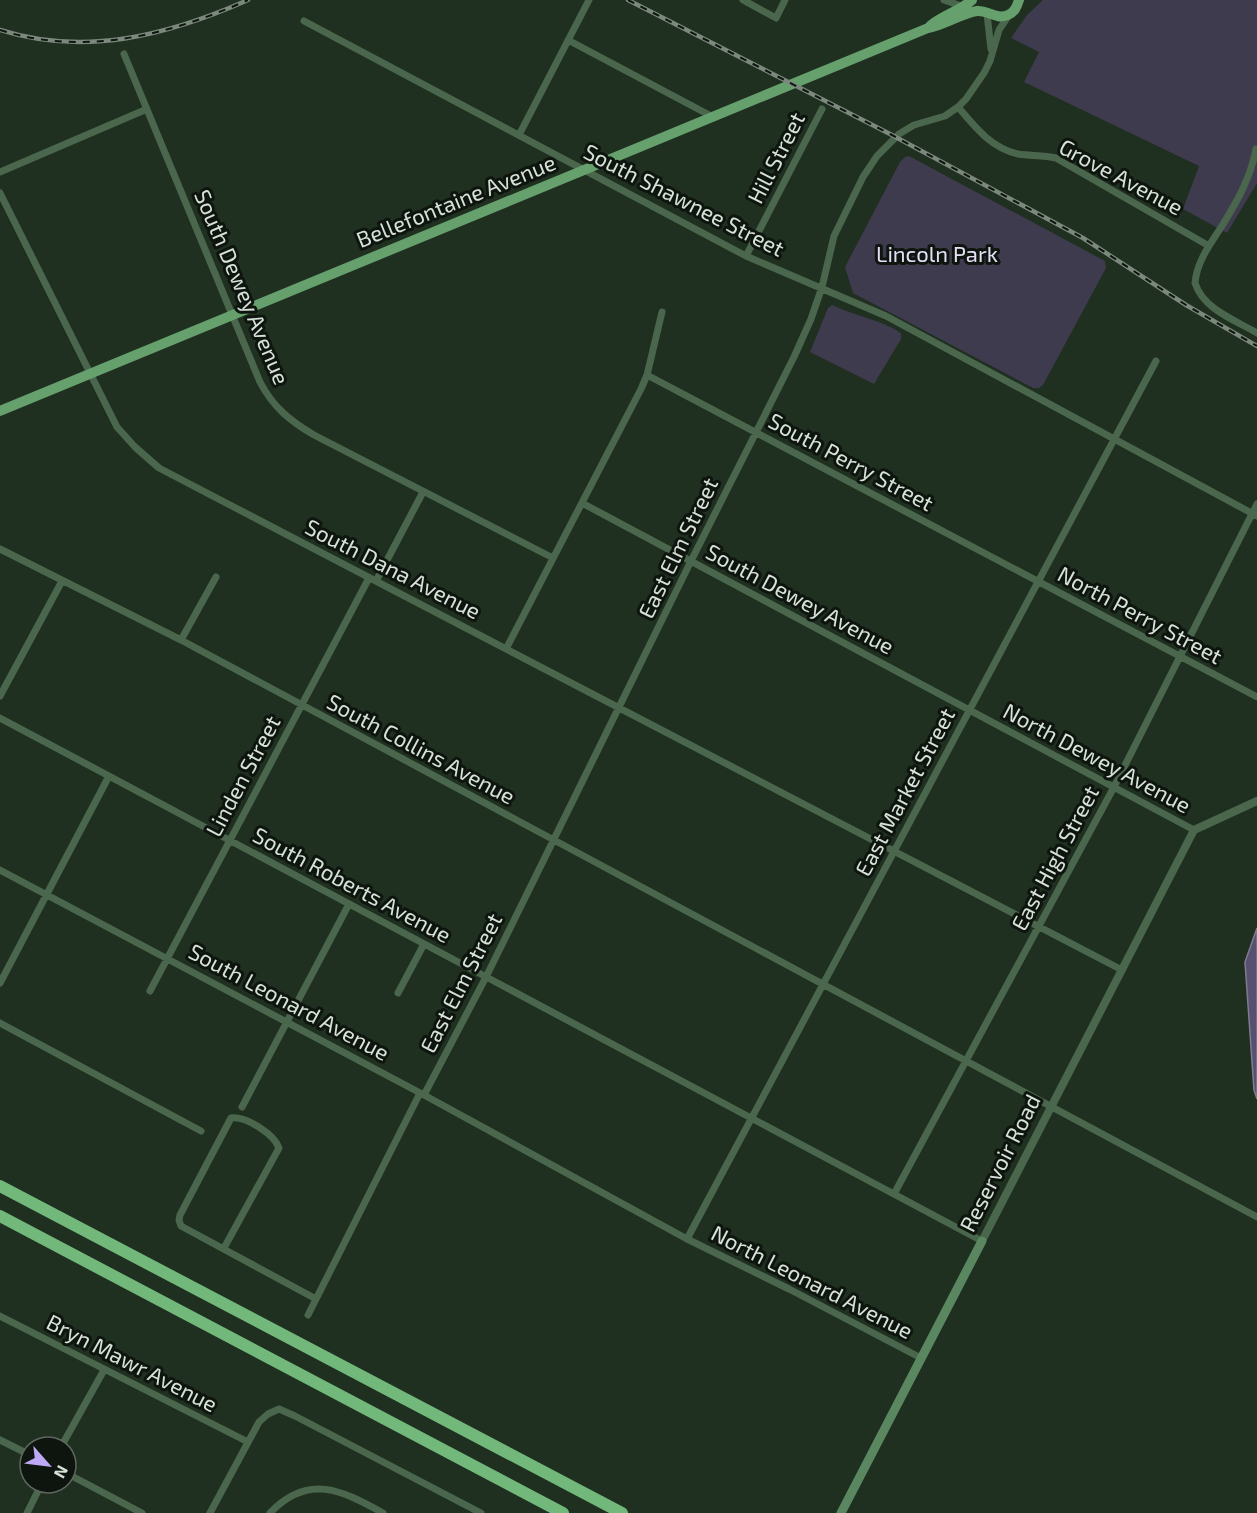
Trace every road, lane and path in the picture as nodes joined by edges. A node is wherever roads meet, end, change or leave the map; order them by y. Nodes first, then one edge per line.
1 (589, 0) edge
2 (743, 0) edge
3 (785, 0) edge
4 (942, 0) edge
5 (981, 0) edge
6 (968, 3) edge
7 (1017, 5) edge
8 (952, 12) junction
9 (986, 13) junction
10 (304, 21) dead end
11 (928, 28) junction
12 (568, 40) junction
13 (124, 54) dead end
14 (992, 55) junction
15 (958, 107) junction
16 (147, 109) junction
17 (822, 109) dead end
18 (713, 117) junction
19 (519, 135) junction
20 (1256, 149) edge
21 (585, 170) junction
22 (0, 172) edge
23 (0, 193) edge
24 (1209, 246) junction
25 (746, 256) junction
26 (822, 287) junction
27 (662, 312) dead end
28 (233, 314) junction
29 (1257, 333) edge
30 (1156, 362) dead end
31 (91, 373) junction
32 (646, 375) junction
33 (0, 411) edge
34 (756, 433) junction
35 (1114, 439) junction
36 (423, 492) junction
37 (582, 503) junction
38 (1257, 504) edge
39 (1255, 514) edge
40 (0, 549) edge
41 (553, 558) junction
42 (691, 561) junction
43 (216, 577) dead end
44 (373, 579) junction
45 (62, 581) junction
46 (1038, 582) junction
47 (181, 640) junction
48 (506, 649) junction
49 (1180, 657) junction
50 (0, 696) edge
51 (1257, 697) edge
52 (302, 705) junction
53 (620, 708) junction
54 (969, 710) junction
55 (0, 718) edge
56 (110, 776) junction
57 (1114, 787) junction
58 (1257, 801) edge
59 (1194, 830) junction
60 (230, 840) junction
61 (553, 840) junction
62 (894, 851) junction
63 (0, 870) edge
64 (47, 894) junction
65 (349, 904) junction
66 (1039, 926) junction
67 (424, 944) junction
68 (167, 958) junction
69 (1122, 970) junction
70 (486, 977) junction
71 (1, 979) edge
72 (822, 985) junction
73 (150, 991) dead end
74 (398, 993) dead end
75 (287, 1022) junction
76 (0, 1023) edge
77 (966, 1062) junction
78 (422, 1094) junction
79 (242, 1107) dead end
80 (1051, 1107) junction
81 (751, 1118) junction
82 (201, 1131) dead end
83 (0, 1186) edge
84 (894, 1194) junction
85 (0, 1216) edge
86 (1257, 1217) edge
87 (0, 1222) edge
88 (687, 1239) junction
89 (982, 1240) junction
90 (224, 1248) junction
91 (316, 1299) junction
92 (175, 1307) junction
93 (308, 1315) dead end
94 (0, 1316) edge
95 (921, 1358) junction
96 (104, 1370) junction
97 (68, 1435) edge
98 (0, 1440) edge
99 (248, 1442) junction
100 (18, 1449) edge
101 (78, 1479) edge
102 (36, 1495) edge
103 (27, 1513) edge
104 (142, 1513) edge
105 (210, 1513) edge
106 (270, 1513) edge
107 (382, 1513) edge
108 (481, 1513) edge
109 (562, 1513) edge
110 (622, 1513) edge
111 (841, 1513) edge

1 - 12 street
2 - 3 street
4 - 6 street
4 - 8 street
5 - 9 main road
6 - 8 main road, Bellefontaine Avenue
7 - 9 main road, Bellefontaine Avenue
7 - 14 street, East Elm Street
8 - 11 main road, Bellefontaine Avenue
9 - 11 main road, Bellefontaine Avenue
9 - 14 street
10 - 19 street, South Shawnee Street
11 - 18 main road, Bellefontaine Avenue
12 - 18 street
12 - 19 street
13 - 16 street, South Dewey Avenue
14 - 15 street, East Elm Street
15 - 24 street, Grove Avenue
15 - 26 street, East Elm Street
16 - 22 street
16 - 28 street, South Dewey Avenue
17 - 25 street, Hill Street
18 - 21 main road, Bellefontaine Avenue
19 - 21 street, South Shawnee Street
20 - 24 street
21 - 25 street, South Shawnee Street
21 - 28 main road, Bellefontaine Avenue
23 - 31 street, South Dana Avenue
24 - 29 street
25 - 26 street, South Shawnee Street
26 - 34 street, East Elm Street
26 - 35 street, South Shawnee Street
27 - 32 street
28 - 31 main road, Bellefontaine Avenue
28 - 36 street, South Dewey Avenue
30 - 35 street, East Market Street
31 - 33 main road, Bellefontaine Avenue
31 - 44 street, South Dana Avenue
32 - 34 street, South Perry Street
32 - 37 street
34 - 42 street, East Elm Street
34 - 46 street, South Perry Street
35 - 39 street, South Shawnee Street
35 - 46 street, East Market Street
36 - 41 street, South Dewey Avenue
36 - 44 street, Linden Street
37 - 41 street
37 - 42 street, South Dewey Avenue
38 - 39 street, East High Street
39 - 49 street, East High Street
40 - 45 street, South Collins Avenue
41 - 48 street
42 - 53 street, East Elm Street
42 - 54 street, South Dewey Avenue
43 - 47 street
44 - 48 street, South Dana Avenue
44 - 52 street, Linden Street
45 - 47 street, South Collins Avenue
45 - 50 street
46 - 49 street, North Perry Street
46 - 54 street, East Market Street
47 - 52 street, South Collins Avenue
48 - 53 street, South Dana Avenue
49 - 51 street, North Perry Street
49 - 57 street, East High Street
52 - 60 street, Linden Street
52 - 61 street, South Collins Avenue
53 - 61 street, East Elm Street
53 - 62 street, South Dana Avenue
54 - 57 street, North Dewey Avenue
54 - 62 street, East Market Street
55 - 56 street, South Roberts Avenue
56 - 60 street, South Roberts Avenue
56 - 64 street
57 - 59 street, North Dewey Avenue
57 - 66 street, East High Street
58 - 59 street, North Dewey Avenue
59 - 69 street, Reservoir Road
60 - 65 street, South Roberts Avenue
60 - 68 street, Linden Street
61 - 70 street, East Elm Street
61 - 72 street, South Collins Avenue
62 - 66 street, South Dana Avenue
62 - 72 street, East Market Street
63 - 64 street, South Leonard Avenue
64 - 68 street, South Leonard Avenue
64 - 71 street
65 - 67 street, South Roberts Avenue
65 - 75 street
66 - 69 street, South Dana Avenue
66 - 77 street, East High Street
67 - 70 street, South Roberts Avenue
67 - 74 street
68 - 73 street, Linden Street
68 - 75 street, South Leonard Avenue
69 - 80 street, Reservoir Road
70 - 78 street, East Elm Street
70 - 81 street, South Roberts Avenue
72 - 77 street, South Collins Avenue
72 - 81 street, East Market Street
75 - 78 street, South Leonard Avenue
75 - 79 street
76 - 82 street
77 - 80 street, South Collins Avenue
77 - 84 street, East High Street
78 - 88 street, South Leonard Avenue
78 - 91 street, East Elm Street
80 - 86 street, South Collins Avenue
80 - 89 street, Reservoir Road
81 - 84 street, South Roberts Avenue
81 - 88 street, East Market Street
83 - 110 highway
84 - 89 street, South Roberts Avenue
85 - 92 highway
87 - 92 highway
88 - 95 street, North Leonard Avenue
89 - 95 main road, Reservoir Road
90 - 90 street
90 - 91 street
91 - 93 street, East Elm Street
92 - 109 highway
94 - 96 street, Bryn Mawr Avenue
95 - 111 main road, Reservoir Road
96 - 97 street
96 - 99 street, Bryn Mawr Avenue
98 - 100 street
99 - 105 street
99 - 108 street
101 - 104 street
102 - 103 street
106 - 107 street

